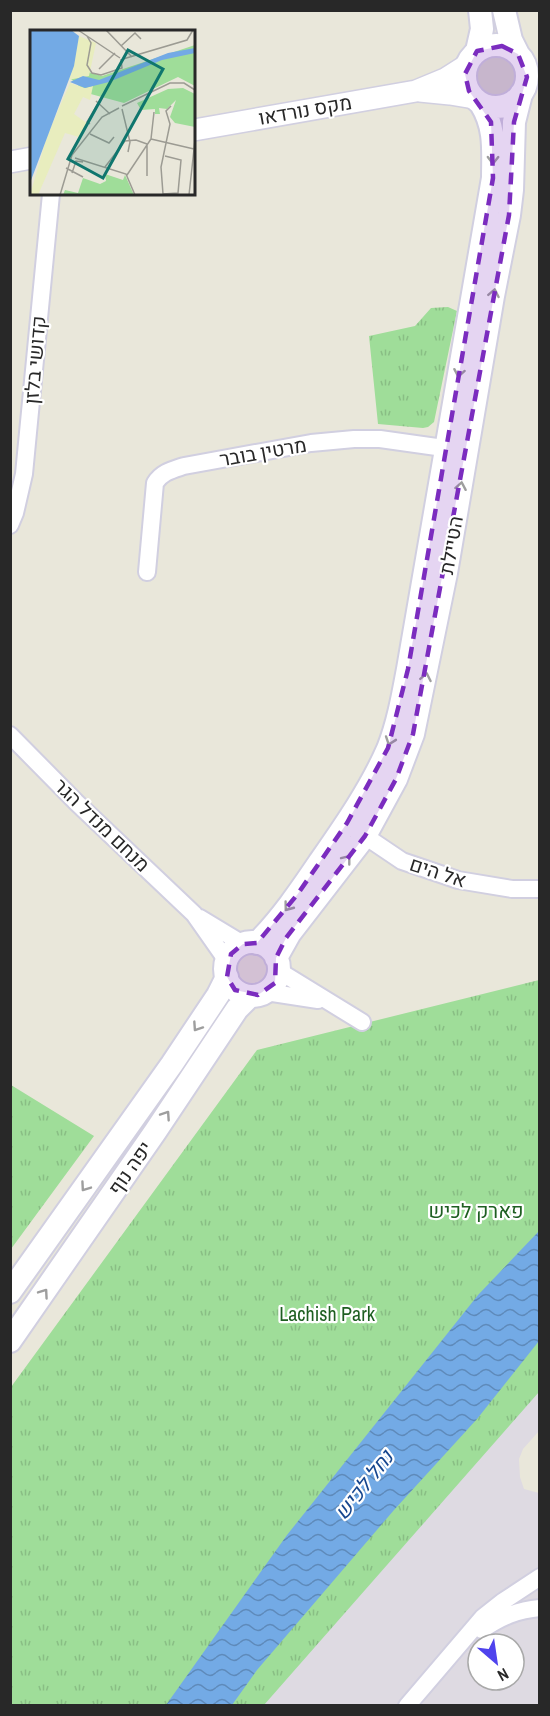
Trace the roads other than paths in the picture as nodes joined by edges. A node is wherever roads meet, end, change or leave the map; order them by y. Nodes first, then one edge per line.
1 (480, 10) edge
2 (504, 10) edge
3 (518, 54) junction
4 (472, 58) junction
5 (416, 91) junction
6 (521, 94) junction
7 (478, 101) junction
8 (195, 130) edge
9 (30, 158) edge
10 (10, 162) edge
11 (51, 195) edge
12 (457, 450) junction
13 (10, 525) edge
14 (147, 572) dead end
15 (10, 735) edge
16 (356, 830) junction
17 (540, 889) edge
18 (194, 914) junction
19 (250, 944) junction
20 (278, 964) junction
21 (227, 969) junction
22 (258, 994) junction
23 (329, 1002) junction
24 (362, 1022) dead end
25 (10, 1292) edge
26 (10, 1341) edge
27 (540, 1577) edge
28 (540, 1608) edge
29 (455, 1650) junction
30 (407, 1706) edge

1 - 4 main road
2 - 3 main road
3 - 4 main road
3 - 6 main road
4 - 5 street, מקס נורדאו
4 - 7 main road
5 - 7 street, מקס נורדאו
5 - 8 street, מקס נורדאו
6 - 7 main road
12 -> 6 main road, הטיילת
7 -> 12 main road, הטיילת
9 - 10 street
11 - 13 street, קדושי בלזן
12 - 14 street, מרטין בובר
12 - 16 main road, הטיילת
15 - 18 street, מנחם מנדל הגר
16 - 17 street, אל הים
16 -> 19 main road, הטיילת
20 -> 16 main road, הטיילת
18 - 19 street
18 - 21 street
19 - 20 main road
19 - 21 main road
20 - 22 main road
20 - 23 street
21 - 22 main road
21 -> 25 main road, יפה נוף
22 - 23 street
26 -> 22 main road, יפה נוף
23 - 24 street
27 - 29 street
28 - 29 street
29 - 30 street

